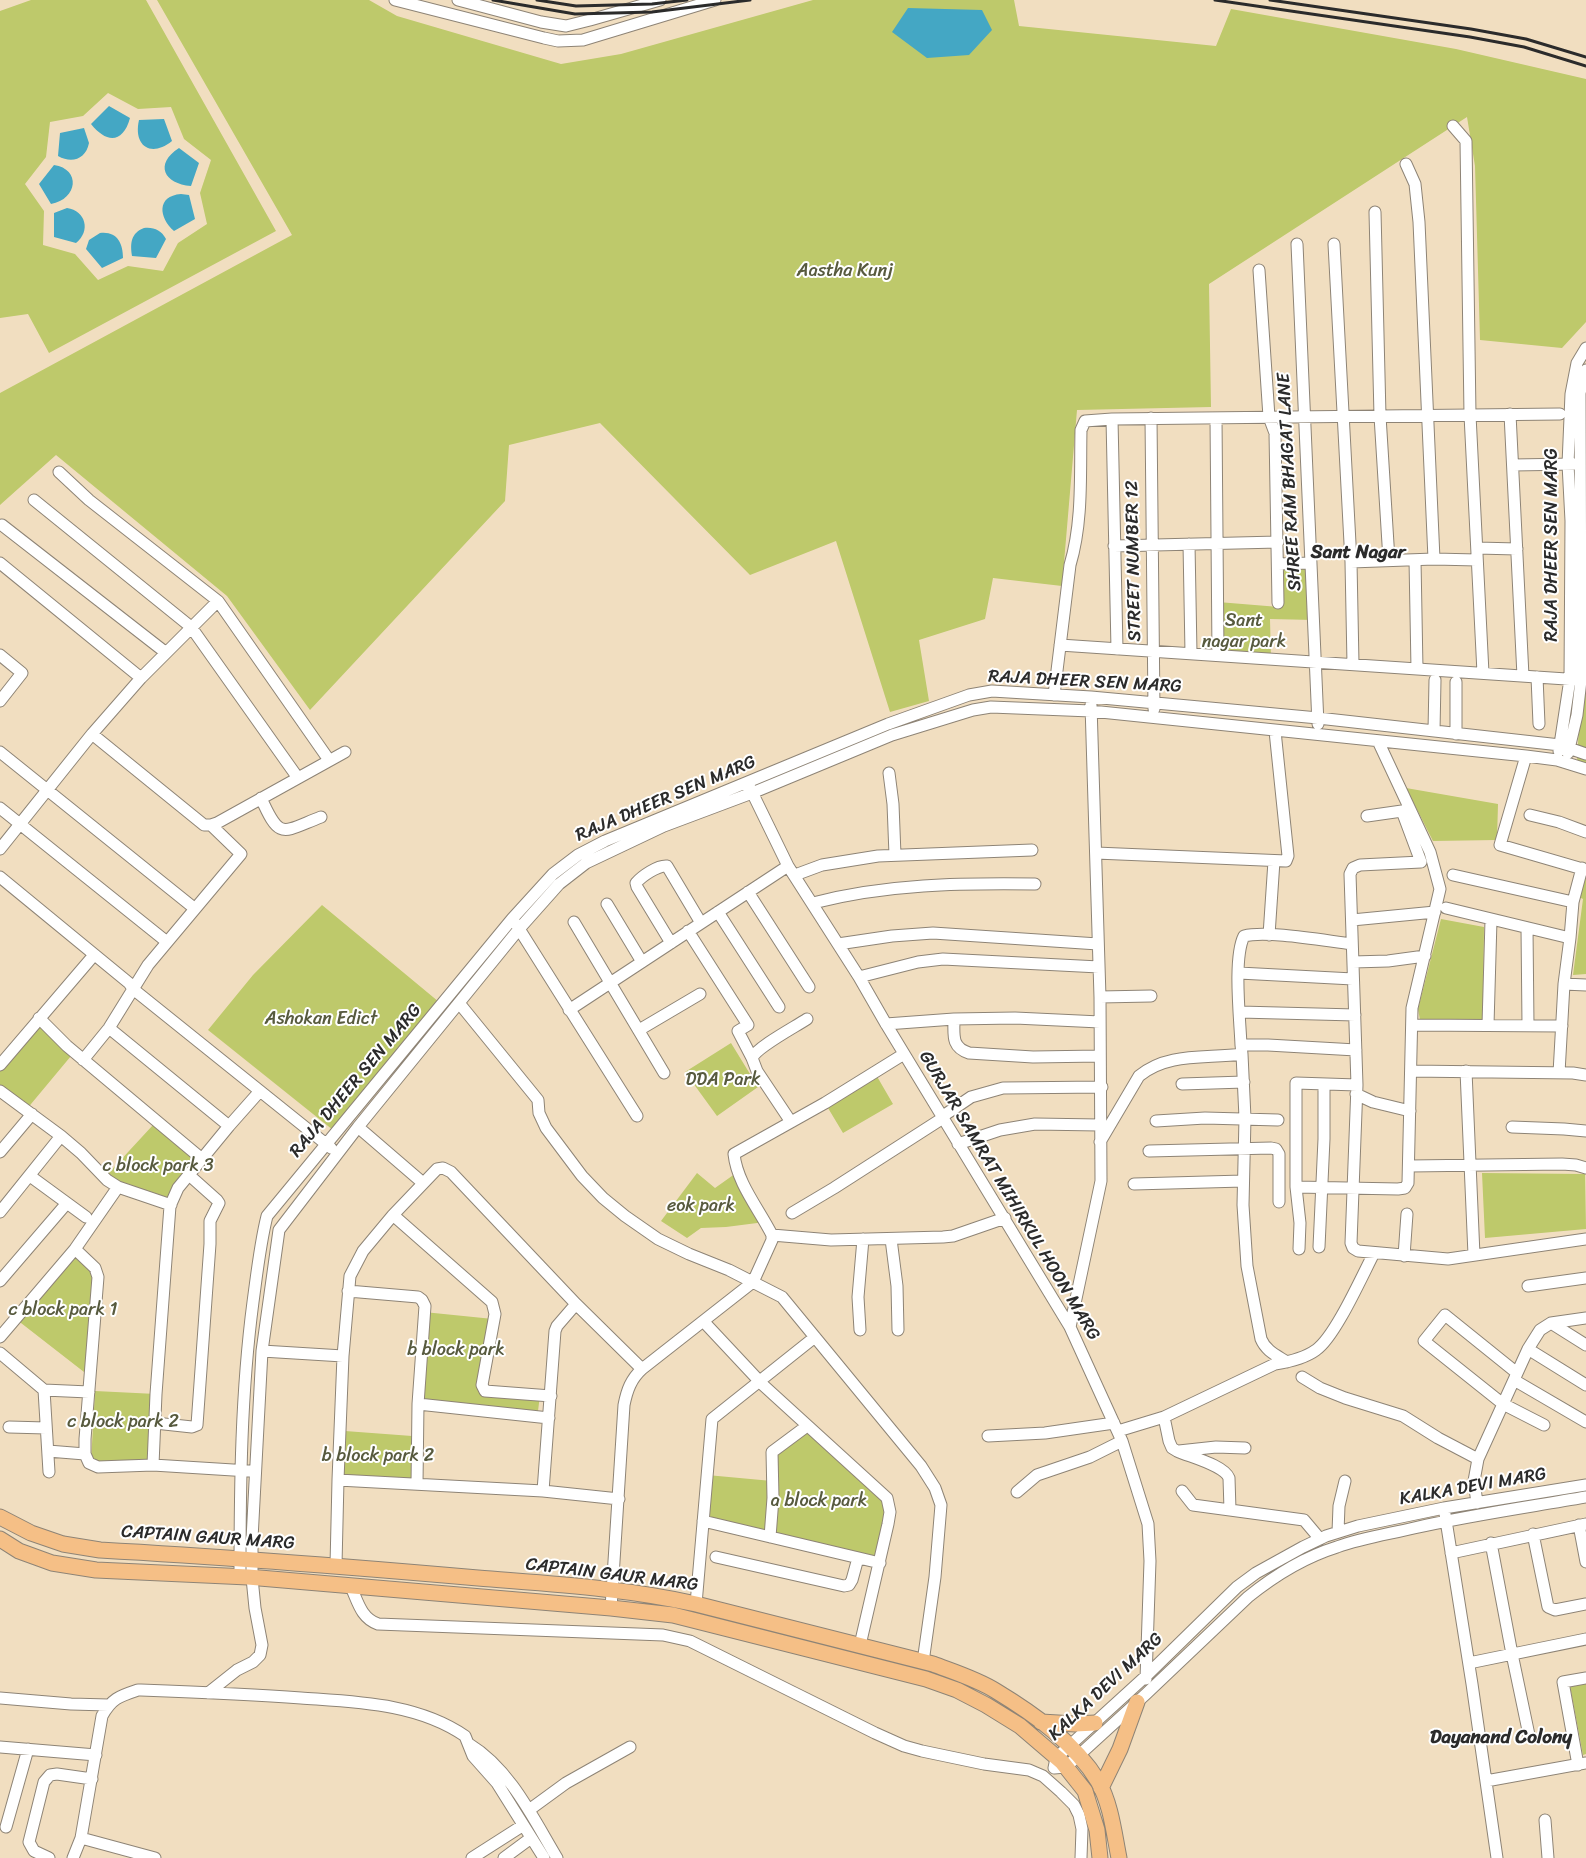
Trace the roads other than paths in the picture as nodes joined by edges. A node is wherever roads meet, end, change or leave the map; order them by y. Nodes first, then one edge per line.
1 (395, 0) edge
2 (458, 0) edge
3 (660, 0) edge
4 (715, 0) edge
5 (1453, 126) dead end
6 (1406, 164) dead end
7 (1375, 212) dead end
8 (1296, 244) dead end
9 (1334, 244) dead end
10 (1259, 270) dead end
11 (1586, 348) edge
12 (1586, 370) edge
13 (1510, 414) junction
14 (1560, 414) dead end
15 (1428, 415) junction
16 (1470, 415) junction
17 (1304, 416) junction
18 (1344, 416) junction
19 (1380, 416) junction
20 (1269, 417) junction
21 (1151, 418) junction
22 (1216, 418) junction
23 (1112, 419) junction
24 (1581, 463) junction
25 (1513, 464) junction
26 (1568, 464) junction
27 (59, 472) dead end
28 (34, 500) dead end
29 (2, 525) dead end
30 (1278, 542) junction
31 (1217, 543) junction
32 (1152, 544) junction
33 (1189, 544) junction
34 (1114, 546) junction
35 (1477, 548) junction
36 (1518, 549) junction
37 (1434, 559) junction
38 (1389, 560) junction
39 (1415, 560) junction
40 (1477, 560) junction
41 (1351, 562) junction
42 (0, 563) edge
43 (1311, 563) junction
44 (1278, 564) junction
45 (218, 601) junction
46 (1278, 603) dead end
47 (191, 626) junction
48 (1060, 645) junction
49 (1117, 648) junction
50 (1153, 651) junction
51 (165, 652) junction
52 (1191, 654) junction
53 (1218, 655) junction
54 (0, 656) edge
55 (1315, 662) junction
56 (1353, 664) junction
57 (1417, 669) junction
58 (1483, 673) junction
59 (1524, 676) junction
60 (1537, 677) junction
61 (141, 678) junction
62 (1576, 679) junction
63 (1435, 680) dead end
64 (1456, 682) dead end
65 (1054, 695) junction
66 (1092, 697) junction
67 (0, 701) edge
68 (1153, 703) junction
69 (1091, 711) junction
70 (1318, 718) junction
71 (1154, 719) junction
72 (1539, 724) dead end
73 (1568, 730) junction
74 (1275, 731) junction
75 (1434, 731) junction
76 (92, 734) junction
77 (1319, 734) junction
78 (1456, 734) junction
79 (1378, 741) junction
80 (1548, 744) junction
81 (1565, 746) junction
82 (0, 752) edge
83 (345, 752) dead end
84 (1585, 753) edge
85 (1526, 756) junction
86 (329, 760) junction
87 (1561, 761) junction
88 (1586, 770) edge
89 (889, 774) dead end
90 (298, 778) junction
91 (749, 788) junction
92 (48, 791) junction
93 (261, 798) junction
94 (0, 808) edge
95 (1530, 815) dead end
96 (1367, 816) dead end
97 (321, 817) dead end
98 (21, 825) junction
99 (212, 825) junction
100 (1586, 832) edge
101 (0, 849) edge
102 (1032, 850) dead end
103 (1096, 853) junction
104 (895, 855) junction
105 (1274, 861) junction
106 (1584, 869) edge
107 (791, 870) junction
108 (1453, 875) dead end
109 (0, 877) edge
110 (1035, 884) dead end
111 (748, 892) junction
112 (1573, 902) junction
113 (813, 903) junction
114 (607, 904) dead end
115 (194, 908) junction
116 (1440, 910) junction
117 (718, 912) junction
118 (512, 919) junction
119 (1352, 920) junction
120 (1492, 920) junction
121 (574, 922) dead end
122 (701, 923) junction
123 (1527, 928) junction
124 (519, 929) junction
125 (688, 932) junction
126 (1268, 935) junction
127 (1570, 938) junction
128 (167, 942) junction
129 (671, 942) junction
130 (838, 944) junction
131 (1098, 944) junction
132 (1352, 944) junction
133 (94, 955) junction
134 (1425, 956) junction
135 (642, 962) junction
136 (1353, 962) junction
137 (1099, 967) junction
138 (1239, 973) junction
139 (859, 977) junction
140 (1354, 978) junction
141 (610, 983) junction
142 (1564, 984) junction
143 (1586, 985) edge
144 (809, 987) dead end
145 (133, 989) junction
146 (700, 994) dead end
147 (1151, 996) dead end
148 (1100, 997) junction
149 (459, 1003) junction
150 (779, 1007) dead end
151 (569, 1010) junction
152 (1240, 1012) junction
153 (1355, 1015) junction
154 (38, 1018) junction
155 (954, 1019) junction
156 (807, 1020) dead end
157 (1100, 1022) junction
158 (886, 1024) junction
159 (1488, 1025) junction
160 (1528, 1025) junction
161 (1412, 1026) junction
162 (1562, 1026) junction
163 (109, 1028) junction
164 (639, 1030) junction
165 (1241, 1050) junction
166 (1356, 1050) junction
167 (904, 1054) junction
168 (1100, 1056) junction
169 (752, 1058) junction
170 (83, 1060) junction
171 (0, 1065) edge
172 (1411, 1070) junction
173 (1466, 1072) junction
174 (664, 1073) dead end
175 (1560, 1073) junction
176 (1586, 1075) edge
177 (1244, 1082) junction
178 (1182, 1084) dead end
179 (1324, 1085) junction
180 (1102, 1087) junction
181 (1357, 1090) junction
182 (0, 1091) edge
183 (260, 1091) junction
184 (1410, 1111) junction
185 (32, 1114) junction
186 (637, 1116) dead end
187 (943, 1118) junction
188 (1245, 1118) junction
189 (1278, 1120) dead end
190 (1156, 1121) dead end
191 (791, 1122) junction
192 (1099, 1125) junction
193 (228, 1126) junction
194 (358, 1127) junction
195 (1512, 1127) dead end
196 (1586, 1131) edge
197 (61, 1136) junction
198 (1100, 1142) junction
199 (326, 1144) junction
200 (958, 1144) junction
201 (1245, 1150) junction
202 (1149, 1151) dead end
203 (0, 1152) edge
204 (338, 1153) junction
205 (202, 1160) junction
206 (1471, 1165) junction
207 (1410, 1166) junction
208 (1586, 1168) edge
209 (189, 1175) junction
210 (30, 1176) junction
211 (1243, 1181) junction
212 (423, 1182) junction
213 (1134, 1184) dead end
214 (1296, 1186) junction
215 (118, 1187) junction
216 (1322, 1187) junction
217 (1354, 1187) junction
218 (1279, 1202) dead end
219 (67, 1203) junction
220 (171, 1205) junction
221 (0, 1212) edge
222 (792, 1213) dead end
223 (1407, 1214) dead end
224 (393, 1215) junction
225 (86, 1217) dead end
226 (1005, 1218) junction
227 (772, 1235) junction
228 (1586, 1238) edge
229 (864, 1239) junction
230 (891, 1239) junction
231 (1319, 1247) dead end
232 (75, 1249) junction
233 (1299, 1249) dead end
234 (1374, 1253) junction
235 (1474, 1255) junction
236 (1404, 1256) junction
237 (1586, 1278) edge
238 (0, 1281) edge
239 (754, 1282) junction
240 (1528, 1286) dead end
241 (348, 1291) junction
242 (576, 1304) junction
243 (1586, 1318) edge
244 (704, 1322) junction
245 (1551, 1323) junction
246 (1070, 1327) junction
247 (860, 1330) dead end
248 (898, 1330) dead end
249 (0, 1337) edge
250 (815, 1337) junction
251 (1586, 1345) edge
252 (1528, 1348) junction
253 (262, 1350) junction
254 (0, 1353) edge
255 (343, 1356) junction
256 (1287, 1362) junction
257 (642, 1369) junction
258 (1302, 1377) dead end
259 (1516, 1377) junction
260 (759, 1381) junction
261 (1586, 1385) edge
262 (44, 1390) junction
263 (89, 1392) junction
264 (551, 1396) junction
265 (418, 1404) junction
266 (1502, 1404) junction
267 (549, 1418) junction
268 (1164, 1418) junction
269 (155, 1422) junction
270 (1586, 1422) edge
271 (1544, 1425) dead end
272 (9, 1426) dead end
273 (807, 1426) junction
274 (46, 1428) junction
275 (1118, 1432) junction
276 (988, 1436) dead end
277 (1245, 1448) dead end
278 (48, 1451) junction
279 (1177, 1452) junction
280 (85, 1454) junction
281 (1478, 1459) junction
282 (153, 1465) junction
283 (241, 1470) junction
284 (49, 1472) dead end
285 (256, 1472) junction
286 (338, 1480) junction
287 (1345, 1481) dead end
288 (417, 1484) junction
289 (1586, 1485) edge
290 (543, 1491) junction
291 (1182, 1491) dead end
292 (1017, 1492) dead end
293 (1586, 1497) edge
294 (619, 1499) junction
295 (1477, 1503) junction
296 (1444, 1508) junction
297 (1230, 1510) junction
298 (0, 1517) edge
299 (703, 1521) junction
300 (1446, 1521) junction
301 (1582, 1525) edge
302 (1338, 1532) junction
303 (1533, 1534) junction
304 (770, 1537) junction
305 (1320, 1538) junction
306 (0, 1539) edge
307 (1491, 1543) junction
308 (1450, 1553) junction
309 (716, 1556) dead end
310 (858, 1558) junction
311 (245, 1559) junction
312 (1586, 1562) edge
313 (880, 1563) junction
314 (336, 1565) junction
315 (246, 1577) junction
316 (351, 1587) junction
317 (613, 1590) junction
318 (696, 1604) junction
319 (1586, 1604) edge
320 (611, 1608) junction
321 (1586, 1639) edge
322 (860, 1645) junction
323 (1512, 1654) junction
324 (923, 1662) junction
325 (1469, 1663) junction
326 (1146, 1676) junction
327 (1586, 1678) edge
328 (208, 1693) junction
329 (0, 1698) edge
330 (1141, 1698) junction
331 (108, 1704) junction
332 (1041, 1722) junction
333 (1095, 1723) junction
334 (1529, 1735) dead end
335 (469, 1744) junction
336 (0, 1747) edge
337 (630, 1748) dead end
338 (28, 1749) junction
339 (1075, 1750) junction
340 (96, 1755) junction
341 (1059, 1764) junction
342 (1582, 1764) edge
343 (1043, 1776) junction
344 (92, 1779) junction
345 (1486, 1781) junction
346 (1101, 1788) junction
347 (529, 1810) junction
348 (1545, 1820) dead end
349 (522, 1826) junction
350 (6, 1827) dead end
351 (81, 1838) junction
352 (531, 1838) junction
353 (49, 1858) edge
354 (73, 1858) edge
355 (155, 1858) edge
356 (472, 1858) edge
357 (504, 1858) edge
358 (544, 1858) edge
359 (557, 1858) edge
360 (1081, 1858) edge
361 (1100, 1858) edge
362 (1120, 1858) edge
363 (1497, 1858) edge
364 (1548, 1858) edge

1 - 4 street
2 - 3 street
5 - 16 street
6 - 15 street
7 - 19 street
8 - 17 street, SHREE RAM BHAGAT LANE
9 - 18 street
10 - 20 street
11 - 26 street, RAJA DHEER SEN MARG
12 - 24 street, RAJA DHEER SEN MARG
13 - 14 street
13 - 16 street
13 - 25 street
15 - 16 street
15 - 19 street
15 - 37 street
16 - 35 street
17 - 18 street
17 - 20 street
17 - 43 street, SHREE RAM BHAGAT LANE
18 - 19 street
18 - 41 street
19 - 38 street
20 - 22 street
20 - 30 street
21 - 22 street
21 - 23 street
21 - 32 street, STREET NUMBER 12
22 - 31 street
23 - 34 street
23 - 48 street
24 - 26 street
24 - 62 street, RAJA DHEER SEN MARG
25 - 26 street
25 - 36 street
26 - 62 street, RAJA DHEER SEN MARG
27 - 45 street
28 - 47 street
29 - 51 street
30 - 31 street
30 - 44 street
31 - 33 street
31 - 53 street
32 - 33 street
32 - 34 street
32 - 50 street, STREET NUMBER 12
33 - 52 street
34 - 49 street
35 - 36 street
35 - 40 street
36 - 59 street
37 - 39 street
37 - 40 street
38 - 39 street
38 - 41 street
39 - 57 street
40 - 58 street
41 - 56 street
42 - 61 street
43 - 44 street
43 - 55 street, SHREE RAM BHAGAT LANE
44 - 46 street
45 - 47 street
45 - 86 street
47 - 51 street
47 - 90 street
48 - 49 street
48 - 65 street
49 - 50 street
50 - 52 street
50 - 68 street, STREET NUMBER 12
51 - 61 street
52 - 53 street
53 - 55 street
54 - 67 street
55 - 56 street
55 - 70 street, SHREE RAM BHAGAT LANE
56 - 57 street
57 - 58 street
58 - 59 street
59 - 60 street
60 - 62 street
60 - 72 street
61 - 76 street
62 - 73 street, RAJA DHEER SEN MARG
63 - 75 street
64 - 78 street
65 - 66 street, RAJA DHEER SEN MARG
65 - 91 street, RAJA DHEER SEN MARG
66 - 68 street, RAJA DHEER SEN MARG
66 - 69 street
68 - 70 street, RAJA DHEER SEN MARG
68 - 71 street, STREET NUMBER 12
69 - 71 street, RAJA DHEER SEN MARG
69 - 91 street, RAJA DHEER SEN MARG
69 - 103 street
70 - 75 street, RAJA DHEER SEN MARG
70 - 77 street, SHREE RAM BHAGAT LANE
71 - 74 street, RAJA DHEER SEN MARG
73 - 80 street
73 - 81 street, RAJA DHEER SEN MARG
73 - 84 street
74 - 77 street, RAJA DHEER SEN MARG
74 - 105 street
75 - 78 street, RAJA DHEER SEN MARG
76 - 92 street
76 - 99 street
77 - 79 street, RAJA DHEER SEN MARG
78 - 80 street, RAJA DHEER SEN MARG
79 - 85 street, RAJA DHEER SEN MARG
79 - 116 street
80 - 81 street, RAJA DHEER SEN MARG
81 - 84 street, RAJA DHEER SEN MARG
81 - 87 street, RAJA DHEER SEN MARG
82 - 92 street
83 - 86 street
85 - 87 street, RAJA DHEER SEN MARG
85 - 106 street
86 - 90 street
87 - 88 street, RAJA DHEER SEN MARG
89 - 104 street
90 - 93 street
91 - 107 street, GURJAR SAMRAT MIHIRKUL HOON MARG
91 - 118 street, RAJA DHEER SEN MARG
91 - 124 street, RAJA DHEER SEN MARG
92 - 98 street
92 - 115 street
93 - 97 street
93 - 99 street
94 - 98 street
95 - 100 street
96 - 119 street
98 - 101 street
98 - 128 street
99 - 115 street
102 - 104 street
103 - 105 street
103 - 131 street
104 - 107 street
105 - 126 street
106 - 112 street
107 - 111 street
107 - 113 street, GURJAR SAMRAT MIHIRKUL HOON MARG
108 - 112 street
109 - 133 street
110 - 113 street
111 - 117 street
111 - 144 street
112 - 127 street
113 - 130 street, GURJAR SAMRAT MIHIRKUL HOON MARG
114 - 135 street
115 - 128 street
116 - 119 street
116 - 120 street
116 - 134 street
117 - 122 street
117 - 150 street
118 - 124 street
118 - 199 street, RAJA DHEER SEN MARG
119 - 132 street
120 - 123 street
120 - 159 street
121 - 141 street
122 - 125 street
122 - 129 street
123 - 127 street
123 - 160 street
124 - 149 street, RAJA DHEER SEN MARG
124 - 151 street
125 - 129 street
125 - 169 street
126 - 132 street
126 - 138 street
127 - 142 street
128 - 145 street
129 - 135 street
130 - 131 street
130 - 139 street, GURJAR SAMRAT MIHIRKUL HOON MARG
131 - 137 street
132 - 136 street
133 - 145 street
133 - 154 street
134 - 136 street
134 - 161 street
135 - 141 street
136 - 140 street
137 - 139 street
137 - 148 street
138 - 140 street
138 - 152 street
139 - 158 street, GURJAR SAMRAT MIHIRKUL HOON MARG
140 - 153 street
141 - 151 street
141 - 164 street
142 - 143 street
142 - 162 street
145 - 163 street
145 - 183 street
146 - 164 street
147 - 148 street
148 - 157 street
149 - 194 street, RAJA DHEER SEN MARG
149 - 239 street
151 - 186 street
152 - 153 street
152 - 165 street
153 - 166 street
154 - 170 street
154 - 171 street
155 - 157 street
155 - 158 street
155 - 168 street
156 - 169 street
157 - 168 street
158 - 167 street, GURJAR SAMRAT MIHIRKUL HOON MARG
159 - 160 street
159 - 161 street
160 - 162 street
161 - 172 street
162 - 175 street
163 - 170 street
163 - 193 street
164 - 174 street
165 - 166 street
165 - 177 street
165 - 198 street
166 - 181 street
167 - 187 street, GURJAR SAMRAT MIHIRKUL HOON MARG
167 - 191 street
168 - 180 street
169 - 191 street
170 - 205 street
172 - 173 street
172 - 184 street
173 - 175 street
173 - 206 street
175 - 176 street
177 - 178 street
177 - 188 street
179 - 181 street
179 - 214 street
179 - 216 street
180 - 187 street
180 - 192 street
181 - 184 street
181 - 217 street
182 - 185 street
183 - 193 street
183 - 199 street
184 - 207 street
185 - 197 street
185 - 203 street
187 - 200 street, GURJAR SAMRAT MIHIRKUL HOON MARG
187 - 222 street
188 - 189 street
188 - 190 street
188 - 201 street
191 - 227 street
192 - 198 street
192 - 200 street
193 - 205 street
194 - 204 street, RAJA DHEER SEN MARG
194 - 212 street
195 - 196 street
197 - 210 street
197 - 215 street
198 - 246 street
199 - 204 street
199 - 283 street, RAJA DHEER SEN MARG
200 - 226 street, GURJAR SAMRAT MIHIRKUL HOON MARG
201 - 202 street
201 - 211 street
201 - 218 street
204 - 253 street, RAJA DHEER SEN MARG
205 - 209 street
206 - 207 street
206 - 208 street
206 - 235 street
207 - 217 street
209 - 220 street
209 - 269 street
210 - 219 street
210 - 221 street
211 - 213 street
211 - 256 street
212 - 224 street
212 - 242 street
214 - 216 street
214 - 233 street
215 - 220 street
215 - 232 street
216 - 217 street
216 - 231 street
217 - 234 street
219 - 225 street
219 - 238 street
220 - 269 street
223 - 236 street
224 - 241 street
224 - 264 street
226 - 230 street
226 - 246 street, GURJAR SAMRAT MIHIRKUL HOON MARG
227 - 229 street
227 - 239 street
228 - 235 street
229 - 230 street
229 - 247 street
230 - 248 street
232 - 249 street
232 - 263 street
234 - 236 street
234 - 256 street
235 - 236 street
237 - 240 street
239 - 244 street
239 - 250 street
241 - 255 street
241 - 265 street
242 - 257 street
242 - 264 street
243 - 245 street
244 - 257 street
244 - 260 street
245 - 251 street
245 - 252 street
246 - 275 street, GURJAR SAMRAT MIHIRKUL HOON MARG
250 - 260 street
250 - 324 street
252 - 259 street
252 - 261 street
253 - 255 street
253 - 285 street, RAJA DHEER SEN MARG
254 - 262 street
255 - 286 street
256 - 268 street
257 - 294 street
258 - 281 street
259 - 266 street
259 - 266 street
259 - 270 street
260 - 273 street
260 - 299 street
262 - 263 street
262 - 274 street
263 - 280 street
264 - 267 street
265 - 267 street
265 - 288 street
266 - 271 street
266 - 281 street
267 - 290 street
268 - 275 street
268 - 279 street
269 - 282 street
272 - 274 street
273 - 304 street
273 - 313 street
274 - 278 street
275 - 276 street
275 - 292 street
275 - 326 street, GURJAR SAMRAT MIHIRKUL HOON MARG
277 - 279 street
278 - 280 street
278 - 284 street
279 - 297 street
280 - 282 street
281 - 295 street
282 - 283 street
283 - 285 street
283 - 311 street, RAJA DHEER SEN MARG
285 - 311 street, RAJA DHEER SEN MARG
286 - 288 street
286 - 314 street
287 - 302 street
288 - 290 street
289 - 295 street, KALKA DEVI MARG
290 - 294 street
291 - 297 street
293 - 300 street, KALKA DEVI MARG
294 - 317 street
295 - 296 street, KALKA DEVI MARG
296 - 300 street
296 - 302 street, KALKA DEVI MARG
297 - 305 street
298 - 311 main road, CAPTAIN GAUR MARG
299 - 304 street
299 - 318 street
300 - 308 street
300 - 330 street, KALKA DEVI MARG
301 - 303 street
301 - 312 street
302 - 305 street, KALKA DEVI MARG
303 - 307 street
303 - 319 street
304 - 310 street
305 - 326 street, KALKA DEVI MARG
306 - 315 main road, CAPTAIN GAUR MARG
307 - 308 street
307 - 323 street
308 - 325 street
309 - 310 street
310 - 313 street
311 - 314 main road, CAPTAIN GAUR MARG
311 - 315 street, RAJA DHEER SEN MARG
313 - 322 street
314 - 317 main road, CAPTAIN GAUR MARG
315 - 316 main road, CAPTAIN GAUR MARG
315 - 328 street, RAJA DHEER SEN MARG
316 - 320 main road, CAPTAIN GAUR MARG
316 - 343 street
317 - 318 main road, CAPTAIN GAUR MARG
317 - 320 street
318 - 322 main road, CAPTAIN GAUR MARG
320 - 341 main road, CAPTAIN GAUR MARG
321 - 323 street
322 - 324 main road, CAPTAIN GAUR MARG
323 - 325 street
323 - 334 street
324 - 332 main road, CAPTAIN GAUR MARG
325 - 345 street
326 - 330 street, GURJAR SAMRAT MIHIRKUL HOON MARG
326 - 333 street, KALKA DEVI MARG
327 - 342 street
328 - 331 street
328 - 335 street
329 - 331 street
330 - 339 street, KALKA DEVI MARG
330 - 346 main road
331 - 340 street
332 - 333 main road
332 - 339 main road, CAPTAIN GAUR MARG
333 - 339 street, KALKA DEVI MARG
335 - 347 street
335 - 349 street
336 - 338 street
337 - 347 street
338 - 340 street
338 - 350 street
339 - 341 street, KALKA DEVI MARG
339 - 346 main road, CAPTAIN GAUR MARG
340 - 344 street
341 - 343 street, KALKA DEVI MARG
341 - 361 main road, CAPTAIN GAUR MARG
342 - 345 street
343 - 360 street
344 - 351 street
344 - 353 street
345 - 363 street
346 - 362 main road, CAPTAIN GAUR MARG
347 - 359 street
348 - 364 street
349 - 352 street
349 - 356 street
351 - 354 street
351 - 355 street
352 - 357 street
352 - 358 street

